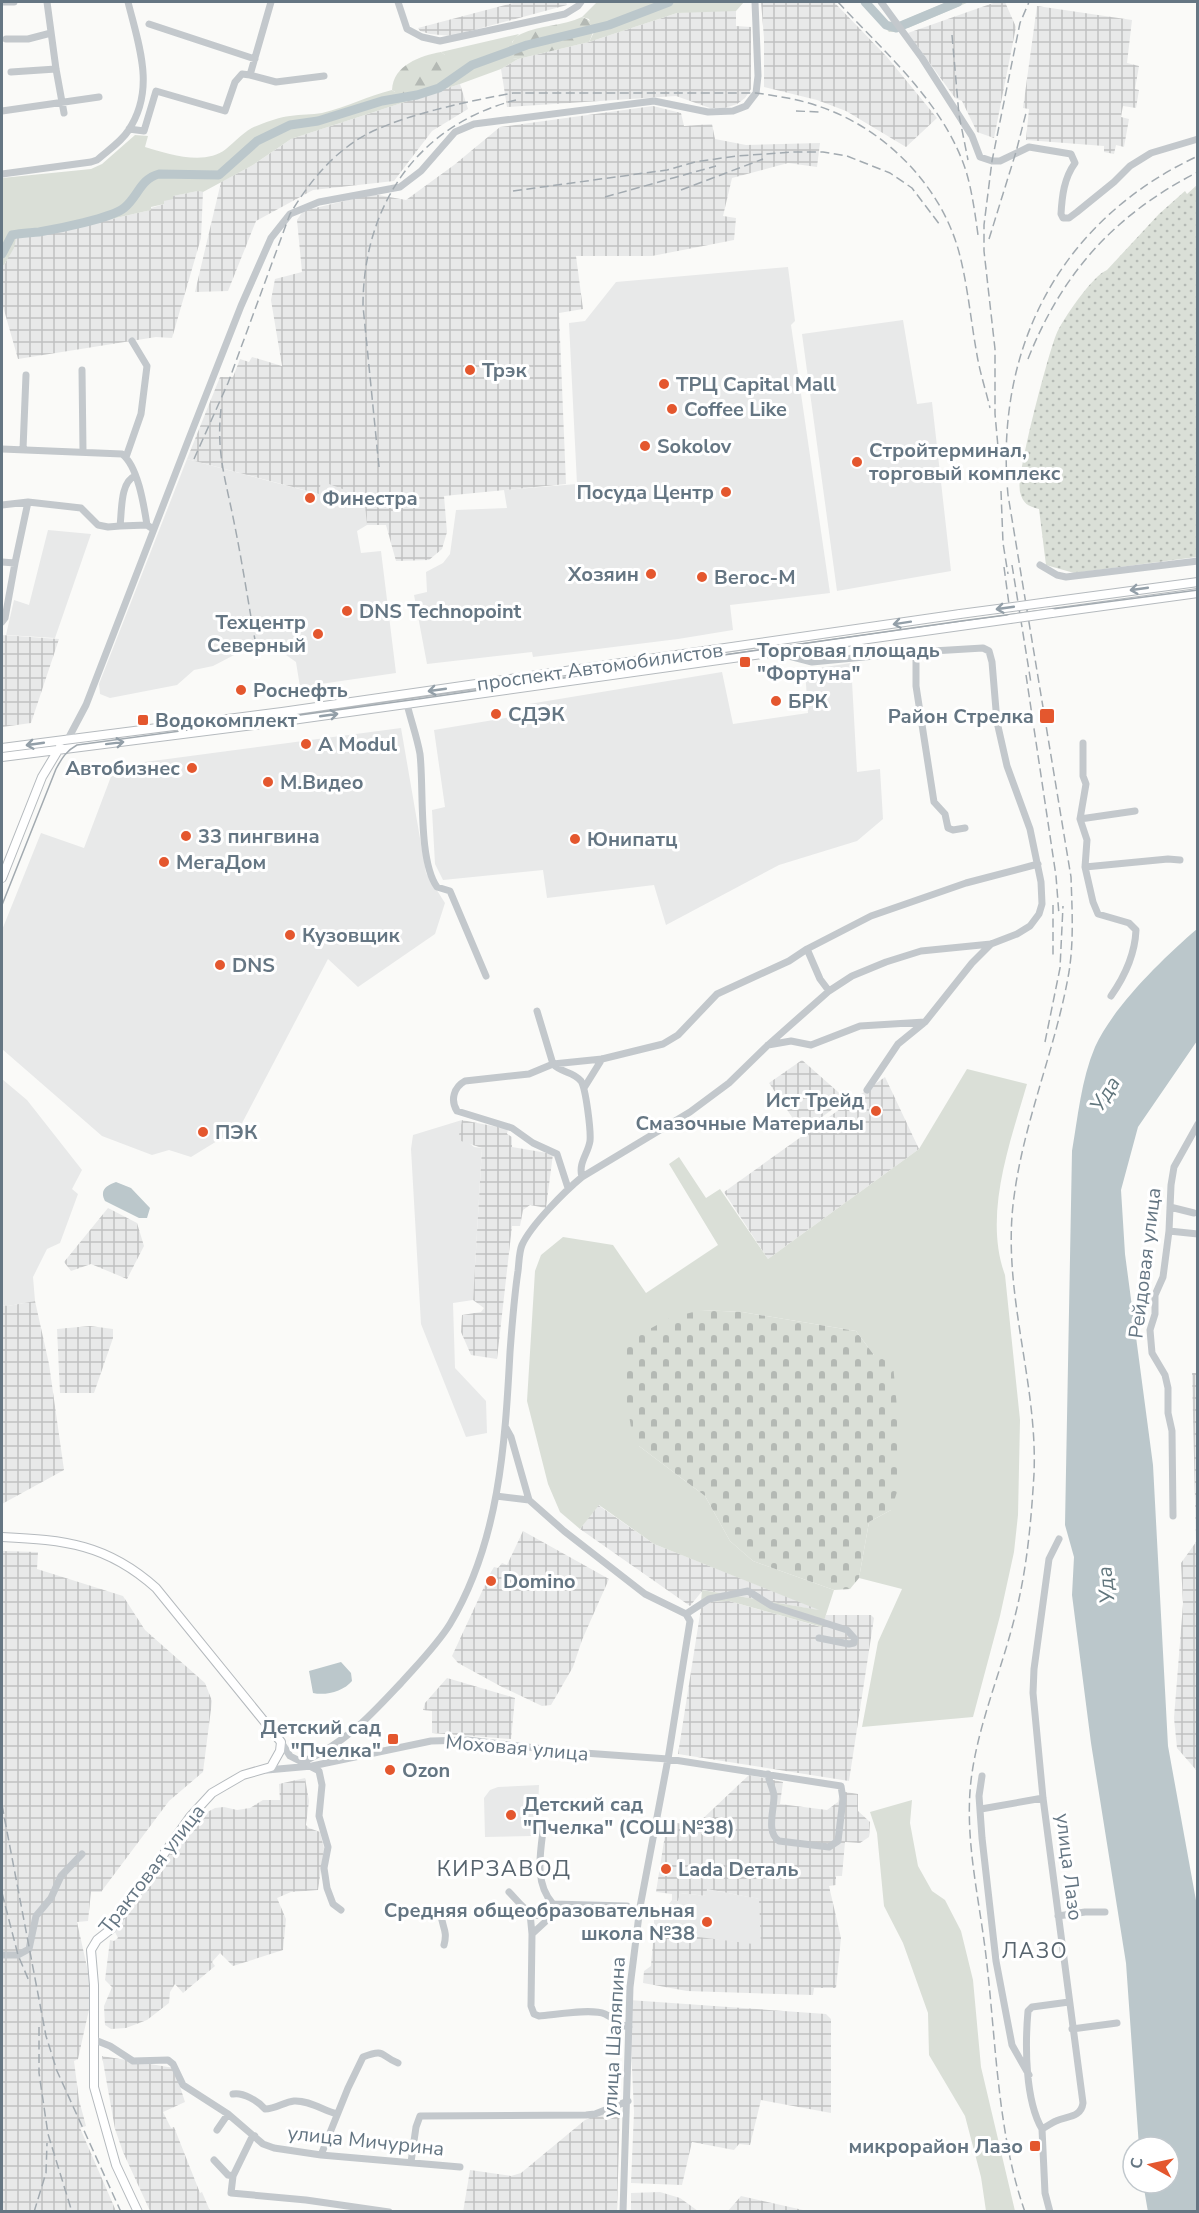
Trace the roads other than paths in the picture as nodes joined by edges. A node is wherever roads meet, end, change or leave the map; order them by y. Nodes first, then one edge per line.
1 (2, 2) edge
2 (14, 2) edge
3 (47, 2) edge
4 (128, 2) edge
5 (271, 2) edge
6 (398, 2) edge
7 (581, 2) edge
8 (755, 2) edge
9 (881, 2) edge
10 (149, 24) dead end
11 (51, 33) junction
12 (6, 39) dead end
13 (255, 59) junction
14 (56, 69) junction
15 (10, 72) dead end
16 (250, 75) junction
17 (324, 76) dead end
18 (99, 97) dead end
19 (63, 101) junction
20 (2, 111) edge
21 (64, 113) dead end
22 (129, 129) junction
23 (1197, 139) edge
24 (2, 174) edge
25 (132, 341) dead end
26 (82, 370) dead end
27 (26, 375) dead end
28 (2, 448) edge
29 (23, 449) junction
30 (83, 451) junction
31 (126, 457) junction
32 (135, 476) junction
33 (28, 502) junction
34 (2, 505) edge
35 (120, 526) junction
36 (150, 527) junction
37 (1197, 561) edge
38 (2, 562) edge
39 (15, 563) junction
40 (1040, 565) dead end
41 (1197, 582) edge
42 (1197, 593) edge
43 (2, 622) edge
44 (784, 650) junction
45 (916, 652) junction
46 (407, 704) junction
47 (68, 739) junction
48 (1083, 743) dead end
49 (2, 748) edge
50 (57, 750) junction
51 (2, 757) edge
52 (1135, 811) dead end
53 (1080, 819) junction
54 (965, 828) dead end
55 (1180, 860) dead end
56 (1038, 864) junction
57 (1085, 867) junction
58 (2, 878) edge
59 (991, 944) junction
60 (807, 949) junction
61 (486, 976) dead end
62 (829, 990) junction
63 (1111, 996) dead end
64 (537, 1011) dead end
65 (925, 1023) junction
66 (768, 1045) junction
67 (602, 1059) junction
68 (553, 1064) junction
69 (584, 1088) junction
70 (867, 1090) dead end
71 (1197, 1124) edge
72 (582, 1177) junction
73 (568, 1188) junction
74 (1170, 1207) junction
75 (1194, 1213) dead end
76 (1169, 1231) junction
77 (1197, 1234) edge
78 (506, 1428) junction
79 (496, 1496) junction
80 (529, 1500) junction
81 (1173, 1516) dead end
82 (2, 1537) edge
83 (1059, 1539) dead end
84 (687, 1616) junction
85 (819, 1638) dead end
86 (281, 1742) junction
87 (668, 1759) junction
88 (303, 1762) junction
89 (312, 1766) junction
90 (267, 1770) junction
91 (768, 1774) junction
92 (982, 1776) dead end
93 (1043, 1798) junction
94 (981, 1809) junction
95 (544, 1823) dead end
96 (82, 1854) dead end
97 (509, 1892) dead end
98 (553, 1904) junction
99 (627, 1906) dead end
100 (341, 1910) dead end
101 (1105, 1912) dead end
102 (530, 1913) junction
103 (441, 1914) dead end
104 (1058, 1916) junction
105 (532, 1934) junction
106 (444, 1945) dead end
107 (2, 1955) edge
108 (1069, 2002) junction
109 (1117, 2023) dead end
110 (629, 2027) junction
111 (1072, 2029) junction
112 (95, 2040) junction
113 (398, 2062) dead end
114 (1029, 2075) junction
115 (233, 2094) dead end
116 (628, 2101) junction
117 (228, 2114) junction
118 (337, 2114) junction
119 (1042, 2129) junction
120 (217, 2130) dead end
121 (255, 2136) junction
122 (321, 2155) junction
123 (214, 2160) dead end
124 (411, 2162) junction
125 (460, 2167) dead end
126 (233, 2176) junction
127 (138, 2211) edge
128 (389, 2211) edge
129 (623, 2211) edge
130 (1050, 2211) edge

1 - 2 street
3 - 11 street
4 - 22 street
5 - 13 street
6 - 7 street
8 - 36 street
9 - 23 street
10 - 13 street
11 - 12 street
11 - 14 street
13 - 16 street
14 - 15 street
14 - 19 street
16 - 17 street
16 - 22 street
18 - 19 street
19 - 20 street
19 - 21 street
22 - 24 street
25 - 31 street
26 - 30 street
27 - 29 street
28 - 29 street
29 - 30 street
30 - 31 street
31 - 32 street
32 - 35 street
32 - 36 street
33 - 34 street
33 - 35 street
33 - 39 street
35 - 36 street
36 - 47 street
37 - 40 street
38 - 39 street
39 - 43 street
41 -> 47 main road, проспект Автомобилистов, bridge
42 - 44 main road, проспект Автомобилистов, bridge
44 - 45 street
44 - 46 main road, проспект Автомобилистов
45 - 54 street
45 - 56 street
50 -> 46 main road, проспект Автомобилистов
46 - 61 street
47 -> 49 main road, проспект Автомобилистов
47 - 50 main road
48 - 53 street
50 - 51 main road, проспект Автомобилистов
50 - 58 main road
52 - 53 street
53 - 57 street
55 - 57 street
56 - 59 street
56 - 60 street
57 - 63 street
59 - 62 street
59 - 65 street
60 - 62 street
60 - 67 street
62 - 66 street
64 - 68 street
65 - 66 street
65 - 70 street
66 - 72 street
67 - 68 street
67 - 69 street
68 - 69 street
68 - 73 street
69 - 72 street
71 - 74 street, Рейдовая улица
72 - 73 street
73 - 78 street
74 - 75 street
74 - 76 street, Рейдовая улица
76 - 77 street
76 - 81 street, Рейдовая улица
78 - 79 street
78 - 80 street
79 - 80 street
79 - 88 street
80 - 84 street
82 - 86 main road
83 - 93 street, улица Лазо
84 - 85 street
84 - 87 street, улица Шаляпина
86 - 88 street
86 - 90 main road
87 - 89 street, Моховая улица
87 - 91 street, Моховая улица
87 - 110 street, улица Шаляпина
88 - 89 street
89 - 90 street, Моховая улица
89 - 100 street
90 - 112 main road, Трактовая улица
91 - 91 street, Моховая улица
92 - 94 street
93 - 94 street
93 - 104 street, улица Лазо
94 - 114 street
95 - 98 street
96 - 107 street
97 - 102 street
98 - 99 street
98 - 102 street
98 - 105 street
101 - 104 street
102 - 105 street
103 - 106 street
104 - 108 street, улица Лазо
105 - 110 street
108 - 111 street, улица Лазо
108 - 114 street
109 - 111 street
110 - 116 street, улица Шаляпина
111 - 119 street, улица Лазо
112 - 117 street, улица Мичурина
112 - 127 main road, Трактовая улица
113 - 118 street
114 - 119 street
115 - 118 street
116 - 124 street
116 - 129 street, улица Шаляпина
117 - 120 street
117 - 121 street, улица Мичурина
118 - 122 street
119 - 130 street
121 - 122 street, улица Мичурина
121 - 126 street
122 - 124 street, улица Мичурина
123 - 126 street
124 - 125 street, улица Мичурина
126 - 128 street

